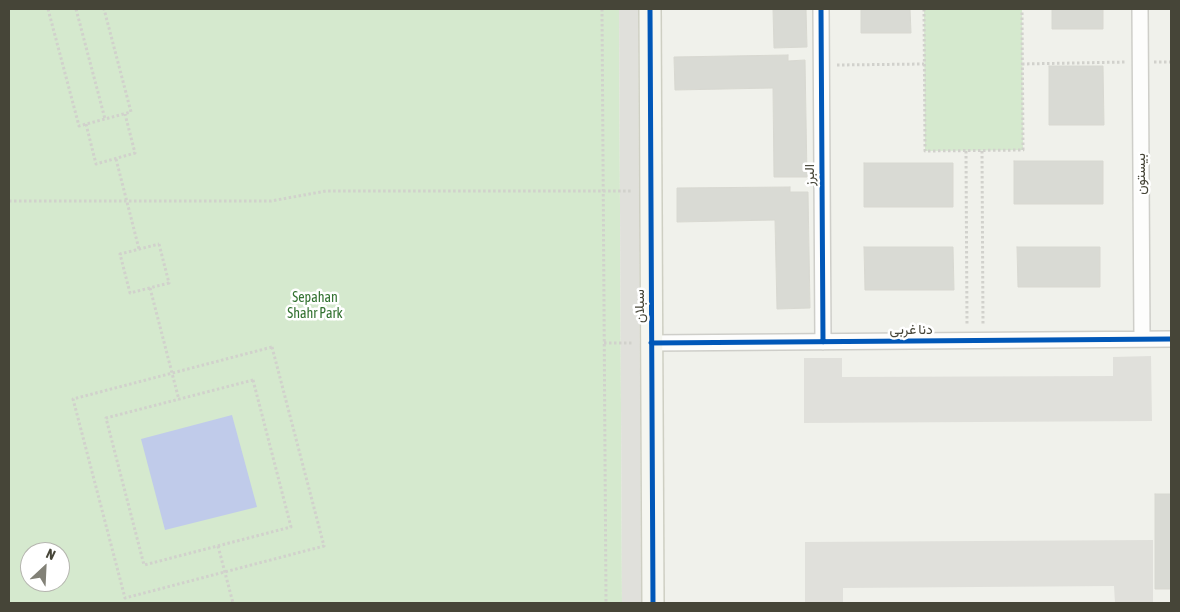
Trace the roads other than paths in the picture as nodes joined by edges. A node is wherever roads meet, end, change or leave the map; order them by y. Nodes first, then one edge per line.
1 (650, 9) edge
2 (821, 9) edge
3 (1140, 9) edge
4 (1142, 339) junction
5 (1171, 339) edge
6 (823, 342) junction
7 (651, 343) junction
8 (653, 603) edge

1 - 7 street, سبلان
2 - 6 street, البرز
3 - 4 street, بیستون
4 - 5 street, دنا غربی
4 - 6 street, دنا غربی
6 - 7 street, دنا غربی
7 - 8 street, سبلان

